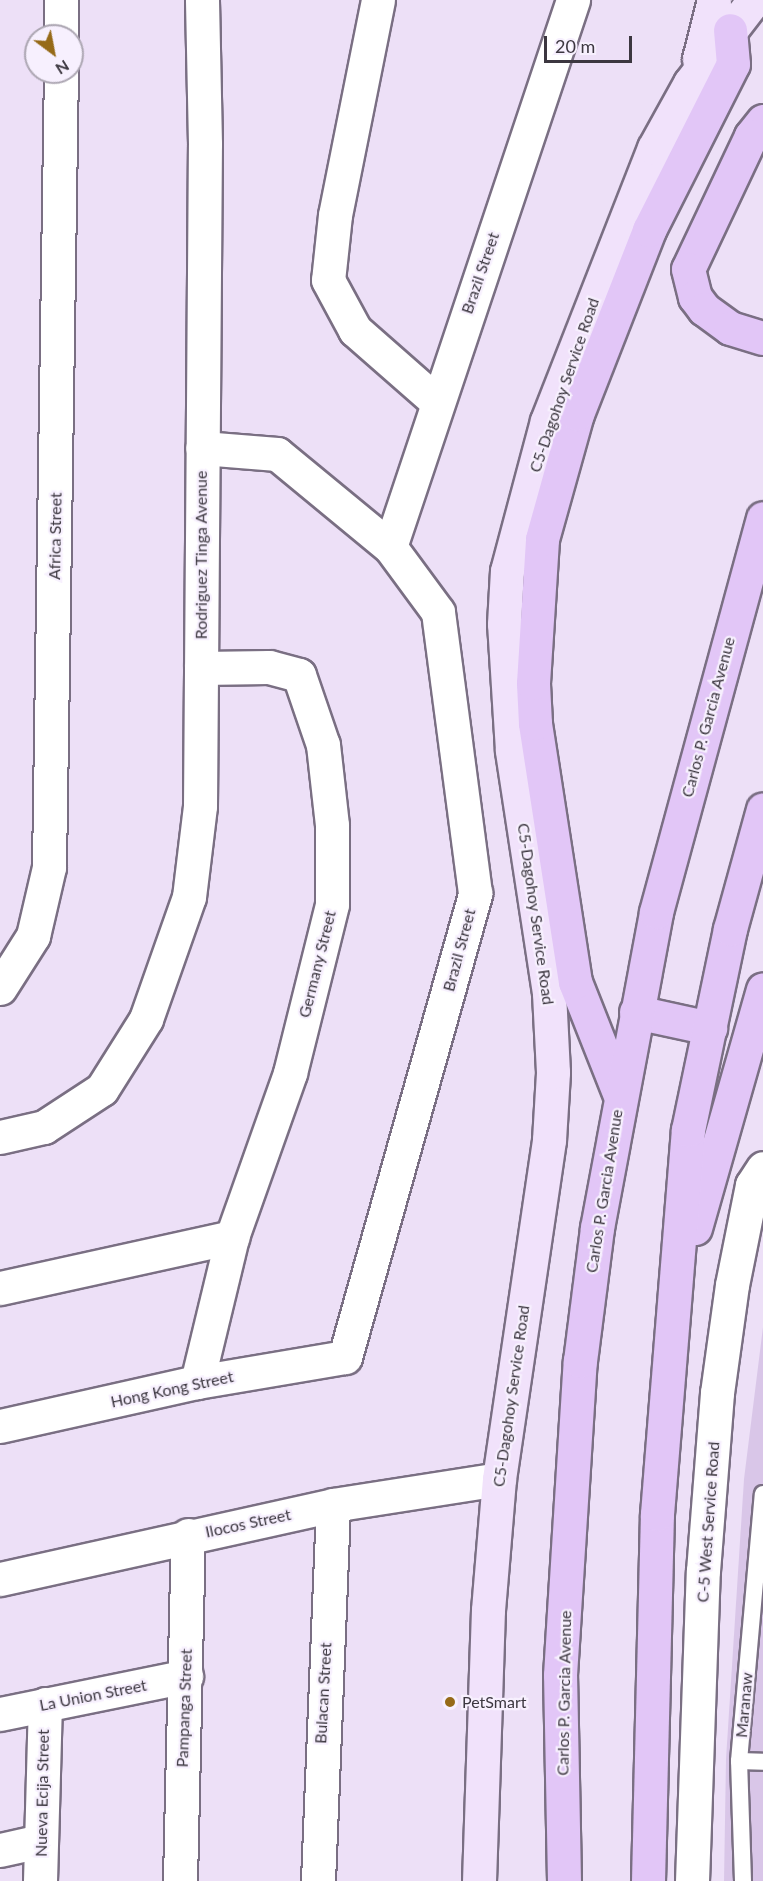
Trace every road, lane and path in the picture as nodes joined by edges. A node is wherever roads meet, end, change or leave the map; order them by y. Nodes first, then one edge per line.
1 (61, 0) edge
2 (202, 0) edge
3 (378, 0) edge
4 (573, 0) edge
5 (714, 0) edge
6 (754, 0) edge
7 (61, 24) edge
8 (730, 30) junction
9 (690, 83) junction
10 (61, 84) edge
11 (763, 121) edge
12 (763, 338) edge
13 (436, 402) junction
14 (202, 448) junction
15 (763, 518) edge
16 (390, 547) junction
17 (201, 669) junction
18 (763, 809) edge
19 (0, 988) edge
20 (763, 990) edge
21 (636, 1012) junction
22 (710, 1028) junction
23 (620, 1094) junction
24 (0, 1137) edge
25 (763, 1168) edge
26 (232, 1237) junction
27 (0, 1288) edge
28 (673, 1311) junction
29 (345, 1357) joint
30 (197, 1382) junction
31 (0, 1426) edge
32 (499, 1479) junction
33 (763, 1494) edge
34 (333, 1505) junction
35 (188, 1535) junction
36 (0, 1579) edge
37 (186, 1676) junction
38 (45, 1704) junction
39 (0, 1714) edge
40 (739, 1761) junction
41 (763, 1761) edge
42 (42, 1841) junction
43 (0, 1850) edge
44 (40, 1881) edge
45 (180, 1881) edge
46 (318, 1881) edge
47 (479, 1881) edge
48 (564, 1881) edge
49 (648, 1881) edge
50 (692, 1881) edge
51 (742, 1881) edge

1 - 7 street
2 - 14 street, Rodriguez Tinga Avenue
3 - 13 street
4 - 13 street, Brazil Street
5 - 9 main road
6 - 8 main road, C5-Dagohoy Service Road
8 - 9 main road, C5-Dagohoy Service Road
8 - 23 main road
9 - 32 main road, C5-Dagohoy Service Road
10 - 19 street, Africa Street
11 - 12 main road
13 - 16 street, Brazil Street
14 - 16 street, Brazil Street
14 - 17 street, Rodriguez Tinga Avenue
15 - 21 main road, Carlos P. Garcia Avenue
16 - 29 street, Brazil Street
17 - 24 street, Rodriguez Tinga Avenue
17 - 26 street, Germany Street
18 - 22 main road
20 - 28 main road
21 - 22 main road
21 - 23 main road, Carlos P. Garcia Avenue
22 - 28 main road
23 - 48 main road, Carlos P. Garcia Avenue
25 - 50 street, C-5 West Service Road
26 - 27 street
26 - 30 street, Germany Street
28 - 49 main road
29 - 30 street, Hong Kong Street
30 - 31 street, Hong Kong Street
32 - 34 street, Ilocos Street
32 - 47 main road, C5-Dagohoy Service Road
33 - 40 lane, Maranaw
34 - 35 street, Ilocos Street
34 - 46 street, Bulacan Street
35 - 36 street, Ilocos Street
35 - 37 street, Pampanga Street
37 - 38 street, La Union Street
37 - 45 street, Pampanga Street
38 - 39 street, La Union Street
38 - 42 street, Nueva Ecija Street
40 - 41 lane
40 - 51 lane, Maranaw
42 - 43 street
42 - 44 street, Nueva Ecija Street

